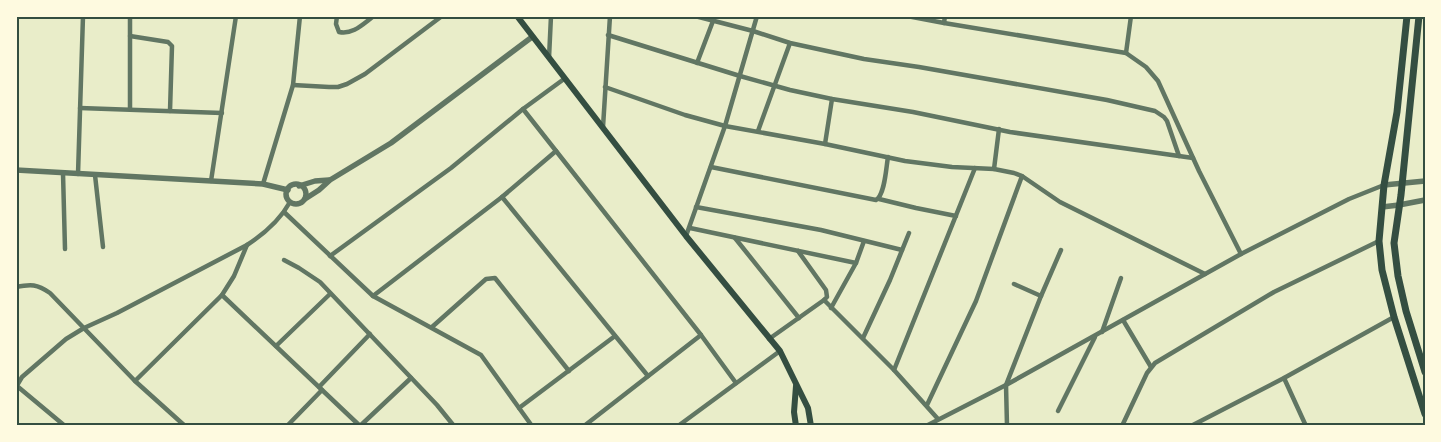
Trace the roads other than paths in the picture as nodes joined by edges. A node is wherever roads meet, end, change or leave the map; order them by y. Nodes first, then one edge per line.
1 (17, 16) edge
2 (83, 16) edge
3 (130, 16) edge
4 (236, 16) edge
5 (300, 16) edge
6 (337, 16) edge
7 (374, 16) edge
8 (442, 16) edge
9 (517, 16) edge
10 (551, 16) edge
11 (610, 16) edge
12 (695, 16) edge
13 (757, 16) edge
14 (907, 16) edge
15 (945, 16) edge
16 (1131, 16) edge
17 (1407, 16) edge
18 (1419, 16) edge
19 (436, 18) edge
20 (713, 21) junction
21 (944, 22) junction
22 (753, 31) junction
23 (16, 32) edge
24 (608, 35) junction
25 (130, 36) junction
26 (532, 37) junction
27 (790, 43) junction
28 (1126, 53) junction
29 (549, 59) junction
30 (697, 63) junction
31 (740, 76) junction
32 (564, 79) junction
33 (293, 85) junction
34 (605, 86) junction
35 (774, 86) junction
36 (832, 99) junction
37 (80, 108) junction
38 (130, 109) junction
39 (524, 109) junction
40 (170, 111) junction
41 (222, 113) junction
42 (725, 126) junction
43 (603, 128) junction
44 (999, 130) junction
45 (758, 131) junction
46 (826, 144) junction
47 (556, 151) junction
48 (1179, 156) junction
49 (888, 157) junction
50 (1193, 158) junction
51 (711, 167) junction
52 (974, 168) junction
53 (994, 169) junction
54 (16, 170) edge
55 (63, 173) junction
56 (78, 174) junction
57 (95, 175) junction
58 (1022, 176) junction
59 (330, 180) junction
60 (211, 181) junction
61 (1425, 181) edge
62 (1402, 182) junction
63 (263, 184) junction
64 (1384, 185) junction
65 (299, 186) junction
66 (288, 190) junction
67 (502, 197) junction
68 (879, 198) junction
69 (304, 199) junction
70 (1425, 200) edge
71 (290, 202) junction
72 (1399, 205) junction
73 (696, 207) junction
74 (1382, 207) junction
75 (284, 212) junction
76 (956, 216) junction
77 (690, 228) junction
78 (910, 233) dead end
79 (686, 236) junction
80 (735, 238) junction
81 (864, 241) junction
82 (1379, 241) junction
83 (247, 245) junction
84 (103, 247) dead end
85 (64, 248) dead end
86 (902, 250) junction
87 (1061, 250) dead end
88 (798, 251) junction
89 (1241, 254) junction
90 (330, 256) junction
91 (284, 260) dead end
92 (856, 263) junction
93 (1205, 274) junction
94 (1121, 278) dead end
95 (1014, 284) dead end
96 (16, 287) edge
97 (330, 294) junction
98 (222, 295) junction
99 (373, 296) junction
100 (1041, 296) junction
101 (824, 300) junction
102 (832, 308) junction
103 (1394, 317) junction
104 (799, 318) junction
105 (1123, 320) junction
106 (432, 327) junction
107 (84, 328) junction
108 (1102, 332) junction
109 (370, 334) junction
110 (701, 335) junction
111 (1096, 335) junction
112 (615, 336) junction
113 (862, 338) junction
114 (769, 339) junction
115 (276, 346) junction
116 (780, 351) junction
117 (1151, 367) junction
118 (894, 370) junction
119 (569, 371) junction
120 (1425, 372) edge
121 (16, 373) edge
122 (648, 376) junction
123 (22, 377) junction
124 (411, 378) junction
125 (1284, 378) junction
126 (135, 381) junction
127 (736, 383) junction
128 (797, 385) junction
129 (1006, 385) junction
130 (17, 386) edge
131 (320, 388) junction
132 (927, 405) junction
133 (519, 408) junction
134 (1058, 412) dead end
135 (1425, 414) edge
136 (938, 419) junction
137 (450, 421) junction
138 (65, 426) edge
139 (185, 426) edge
140 (288, 426) edge
141 (360, 426) edge
142 (446, 426) edge
143 (454, 426) edge
144 (532, 426) edge
145 (584, 426) edge
146 (678, 426) edge
147 (796, 426) edge
148 (811, 426) edge
149 (926, 426) edge
150 (1007, 426) edge
151 (1122, 426) edge
152 (1192, 426) edge
153 (1306, 426) edge

1 - 23 street
2 - 37 street
3 - 25 street
4 - 41 street
5 - 33 street
6 - 7 street
8 - 19 street
9 - 26 main road
10 - 29 street
11 - 24 street
12 - 20 street
13 - 22 street
14 - 21 street
15 - 21 street
16 - 28 street
17 - 64 main road
18 - 62 main road
19 - 33 street
20 - 22 street
20 - 30 street
21 - 28 street
22 - 27 street
22 - 31 street
24 - 30 street
24 - 34 street
25 - 38 street
25 - 40 street
26 - 29 main road
26 - 59 street
27 - 35 street
27 - 48 street
28 - 50 street
29 - 32 main road
30 - 31 street
31 - 35 street
31 - 42 street
32 - 39 street
32 - 43 main road
33 - 63 street
34 - 42 street
34 - 43 street
35 - 36 street
35 - 45 street
36 - 44 street
36 - 46 street
37 - 38 street
37 - 56 street
38 - 40 street
39 - 47 street
39 - 90 street
40 - 41 street
41 - 60 street
42 - 45 street
42 - 51 street
43 - 79 main road
44 - 48 street
44 - 53 street
45 - 46 street
46 - 49 street
47 - 67 street
47 - 110 street
48 - 50 street
49 - 52 street
49 - 68 street
50 - 89 street
51 - 68 street
51 - 73 street
52 - 53 street
52 - 76 street
53 - 58 street
54 - 55 street
55 - 56 street
55 - 85 street
56 - 57 street
57 - 60 street
57 - 84 street
58 - 93 street
58 - 132 street
59 - 65 street
59 - 69 street
60 - 63 street
61 - 62 street
62 - 64 street
62 - 72 main road
63 - 66 street
64 - 74 main road
64 - 89 street
65 - 66 street
65 - 69 street
66 - 71 street
67 - 99 street
67 - 112 street
68 - 76 street
69 - 71 street
70 - 72 street
71 - 75 street
72 - 74 street
72 - 120 main road
73 - 77 street
73 - 81 street
74 - 82 main road
75 - 83 street
75 - 90 street
76 - 118 street
77 - 79 street
77 - 80 street
78 - 86 street
79 - 114 main road
80 - 88 street
80 - 104 street
81 - 86 street
81 - 92 street
82 - 103 main road
82 - 117 street
83 - 98 street
83 - 107 street
86 - 113 street
87 - 100 street
88 - 92 street
88 - 101 street
89 - 93 street
90 - 99 street
91 - 97 street
92 - 102 street
93 - 105 street
94 - 108 street
95 - 100 street
96 - 107 street
97 - 109 street
97 - 115 street
98 - 115 street
98 - 126 street
99 - 106 street
100 - 129 street
101 - 102 street
101 - 104 street
102 - 113 street
103 - 125 street
103 - 135 main road
104 - 114 street
105 - 108 street
105 - 117 street
106 - 119 street
106 - 133 street
107 - 123 street
107 - 126 street
108 - 111 street
109 - 124 street
109 - 131 street
110 - 122 street
110 - 127 street
111 - 129 street
111 - 134 street
112 - 119 street
112 - 122 street
113 - 118 street
114 - 116 main road
115 - 131 street
116 - 127 street
116 - 128 main road
117 - 151 street
118 - 132 street
119 - 133 street
121 - 123 street
122 - 145 street
123 - 130 street
124 - 137 street
124 - 141 street
125 - 152 street
125 - 153 street
126 - 139 street
127 - 146 street
128 - 147 main road
128 - 148 main road
129 - 136 street
129 - 150 street
130 - 138 street
131 - 140 street
131 - 141 street
132 - 136 street
133 - 144 street
136 - 149 street
137 - 142 street
137 - 143 street

